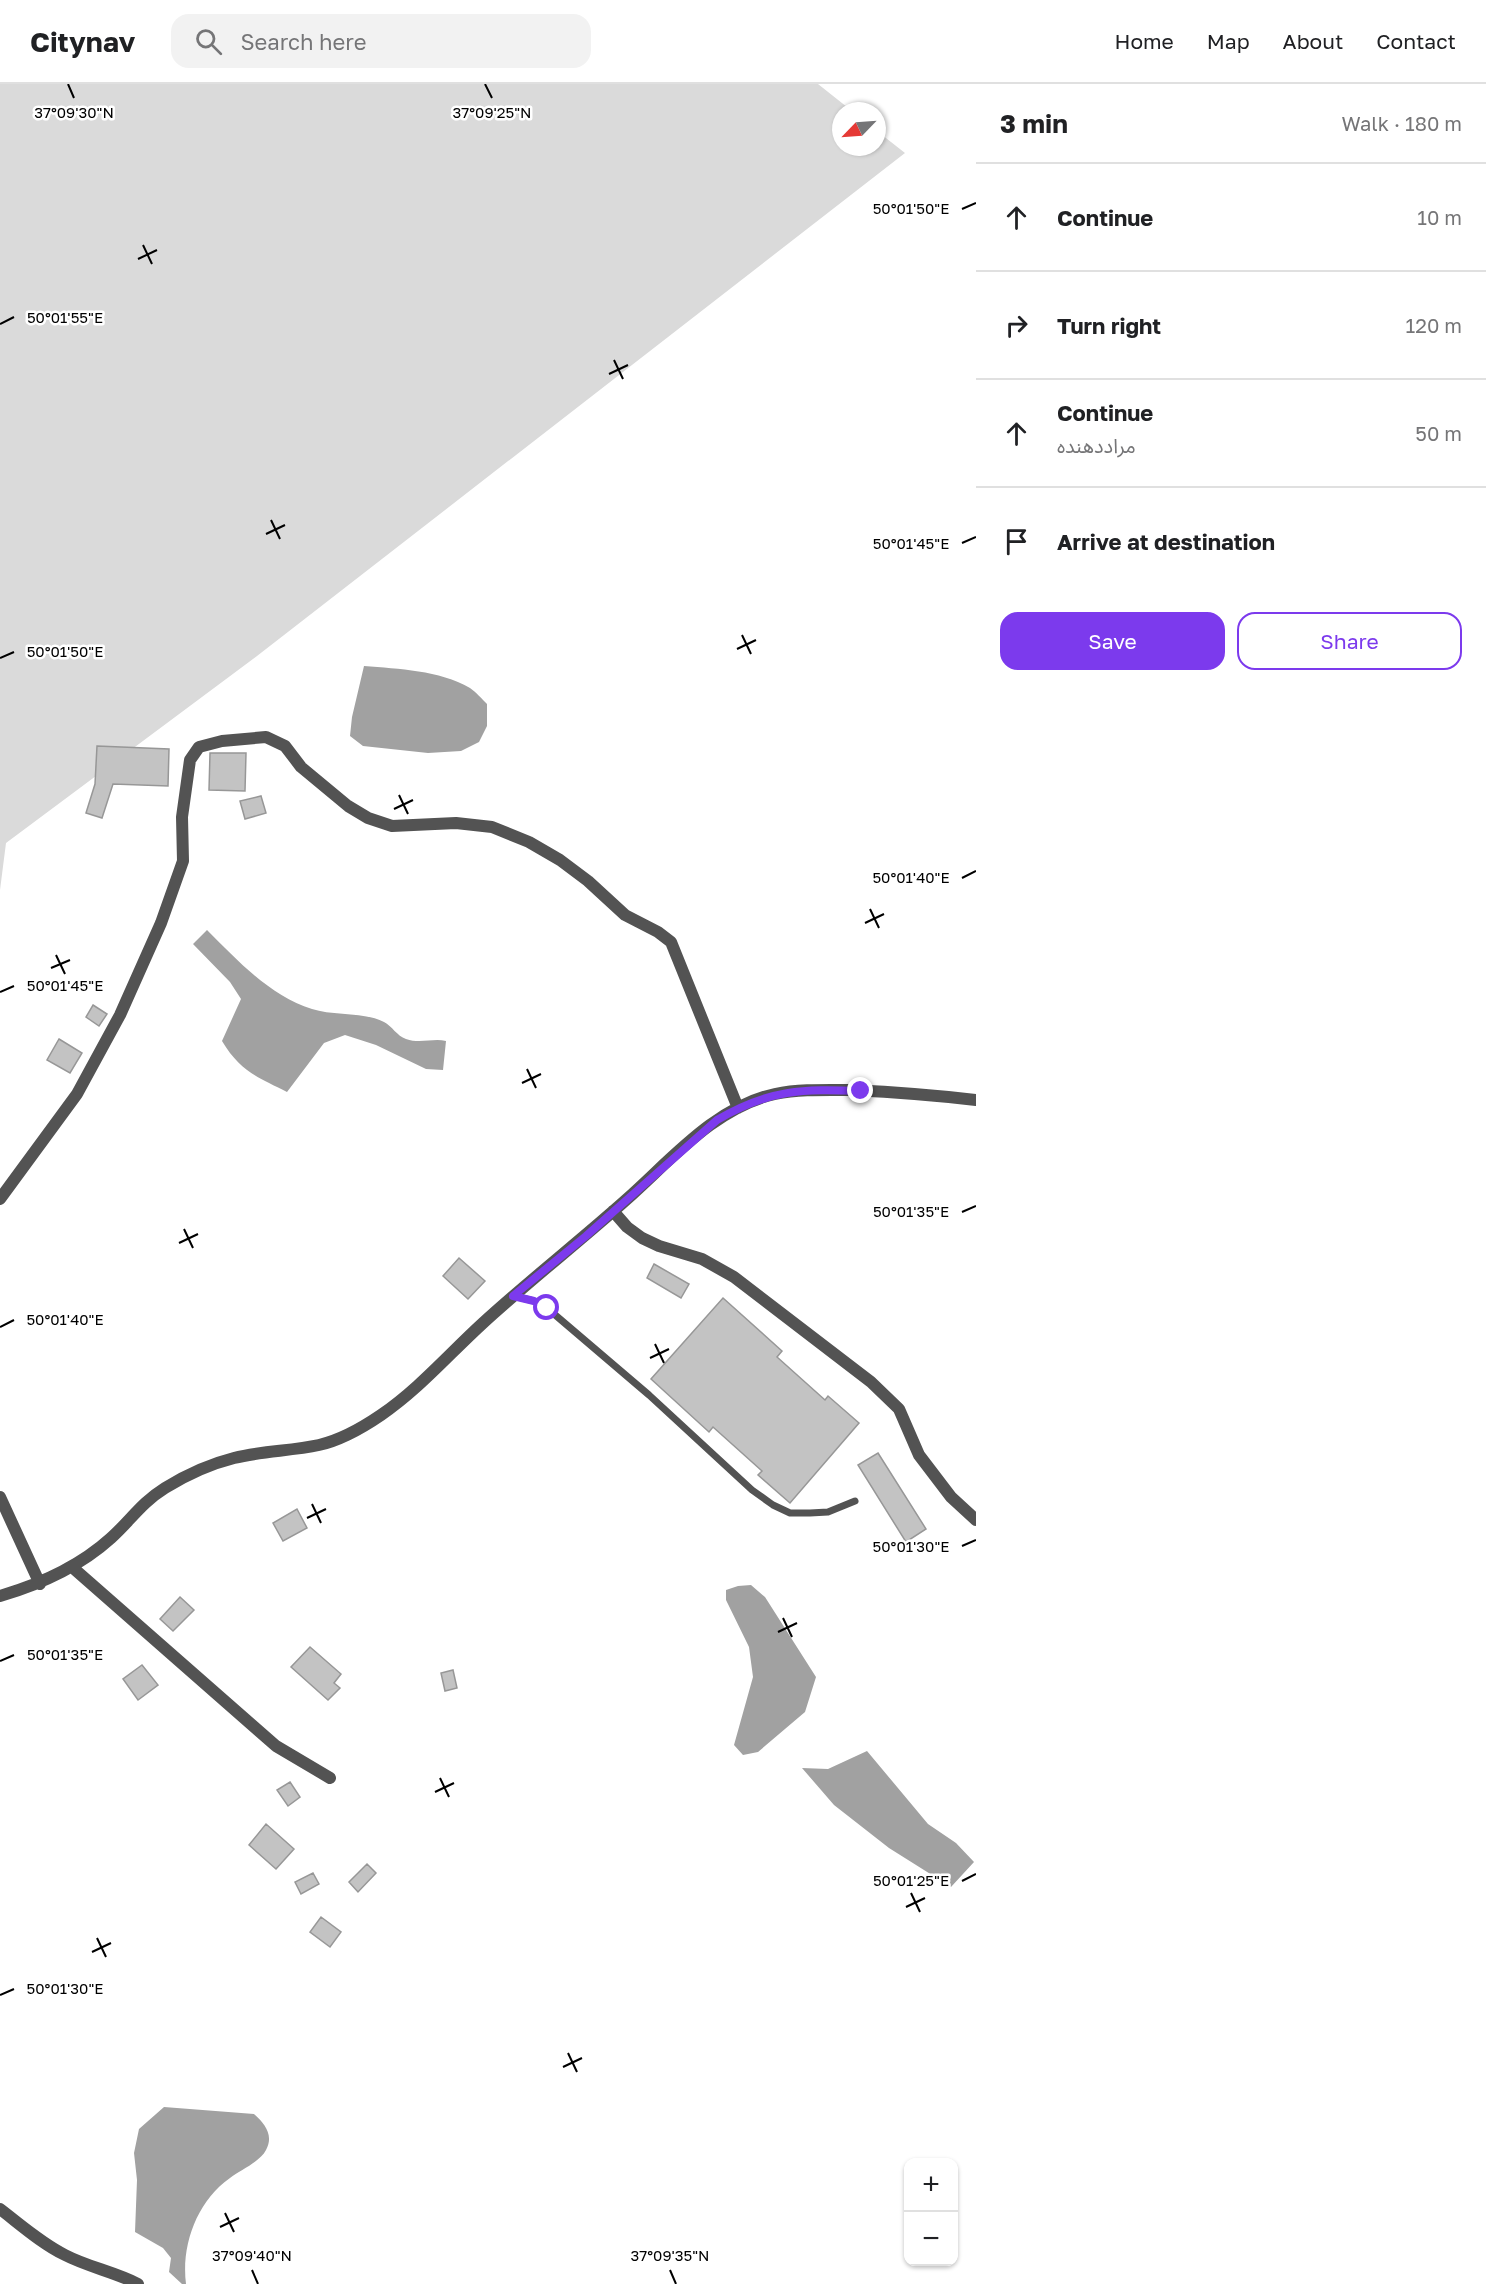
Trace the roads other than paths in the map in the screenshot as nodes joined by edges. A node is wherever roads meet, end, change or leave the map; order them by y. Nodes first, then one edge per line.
1 (976, 1100) edge
2 (738, 1108) junction
3 (0, 1199) edge
4 (613, 1211) junction
5 (513, 1296) junction
6 (0, 1497) edge
7 (855, 1501) dead end
8 (976, 1520) edge
9 (72, 1567) junction
10 (40, 1584) junction
11 (0, 1596) edge
12 (330, 1778) dead end
13 (0, 2209) edge
14 (138, 2284) edge

1 - 2 street
2 - 3 street
2 - 4 street
4 - 5 street
4 - 8 street
5 - 7 lane
5 - 9 street
6 - 10 street
9 - 10 street
9 - 12 street
10 - 11 street
13 - 14 street

